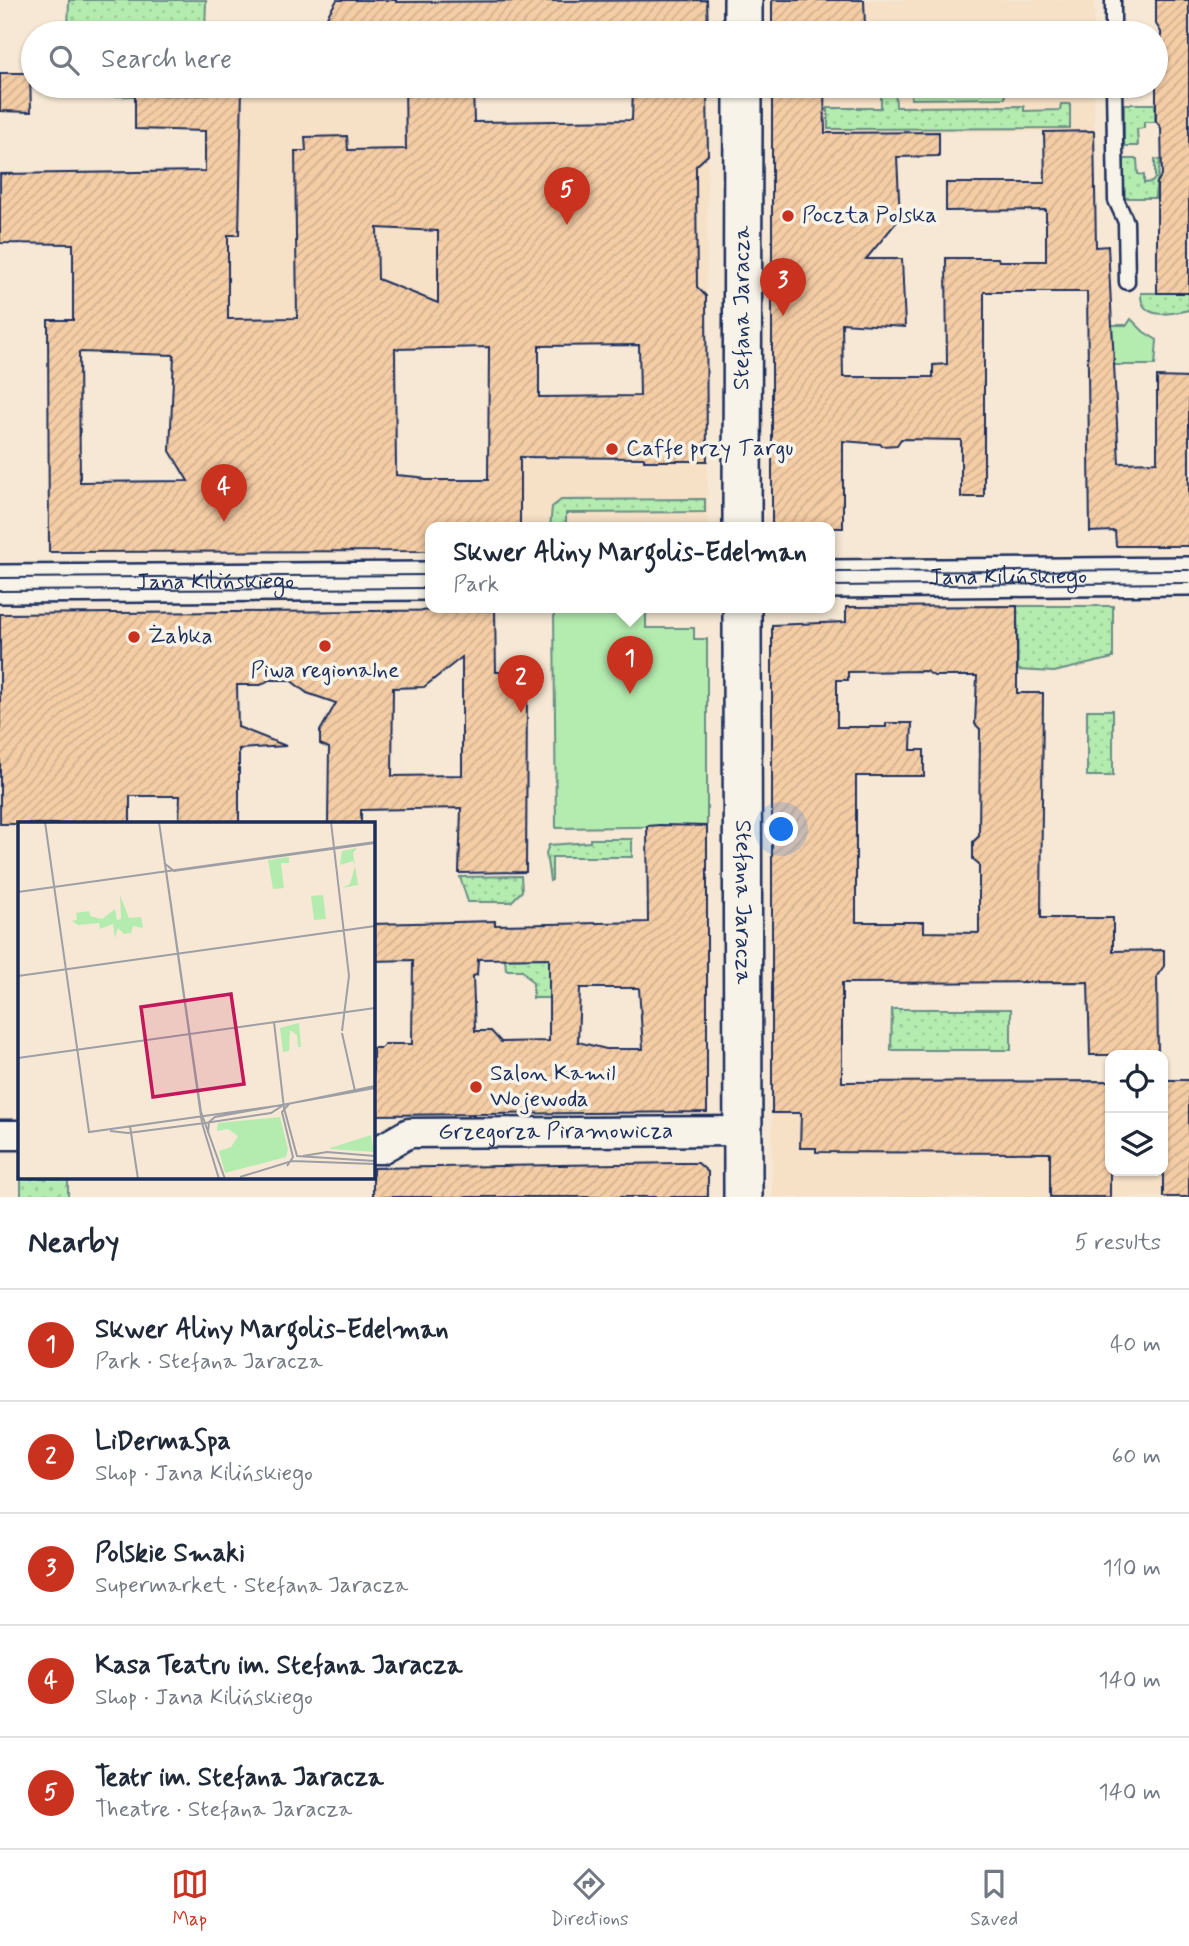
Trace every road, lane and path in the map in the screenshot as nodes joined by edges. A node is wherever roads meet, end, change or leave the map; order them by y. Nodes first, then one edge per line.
1 (743, 0) edge
2 (1113, 0) edge
3 (743, 21) edge
4 (1114, 21) edge
5 (743, 98) edge
6 (1114, 98) edge
7 (1127, 282) dead end
8 (742, 522) edge
9 (1189, 576) edge
10 (835, 579) edge
11 (425, 581) edge
12 (0, 584) edge
13 (742, 613) edge
14 (743, 1130) junction
15 (0, 1135) edge
16 (18, 1135) edge
17 (374, 1149) edge
18 (743, 1197) edge

1 - 3 street
2 - 4 lane
5 - 8 street, Stefana Jaracza
6 - 7 lane
9 - 10 street, Jana Kilińskiego
11 - 12 street, Jana Kilińskiego
13 - 14 street, Stefana Jaracza
14 - 17 street, Grzegorza Piramowicza
14 - 18 street, Stefana Jaracza
15 - 16 street

